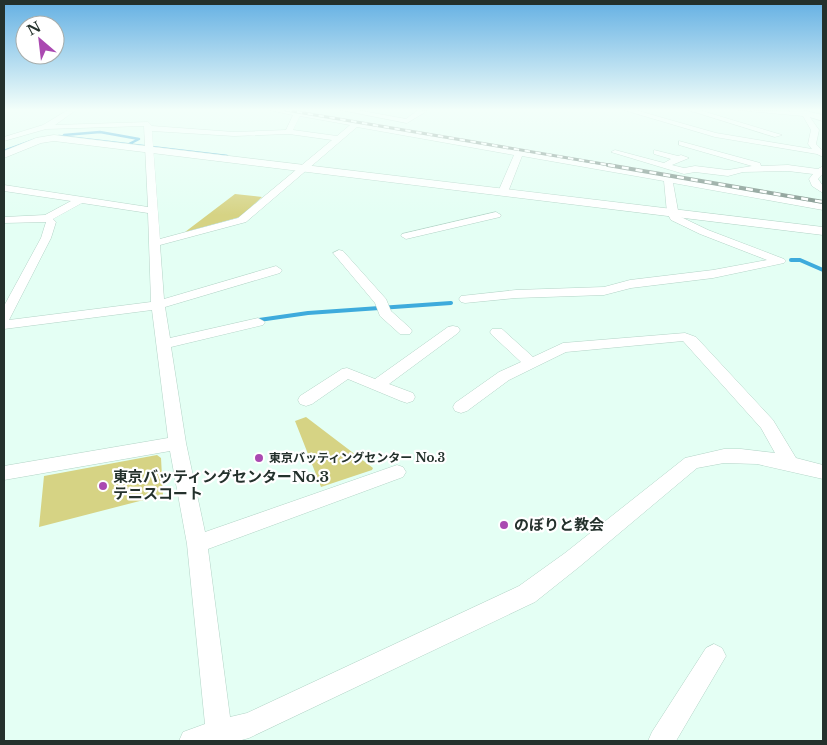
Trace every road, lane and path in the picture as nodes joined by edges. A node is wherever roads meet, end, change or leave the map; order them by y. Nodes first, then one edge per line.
1 (23, 145) edge
2 (112, 145) edge
3 (149, 145) edge
4 (331, 145) edge
5 (473, 145) edge
6 (682, 145) edge
7 (734, 145) edge
8 (781, 145) edge
9 (149, 149) junction
10 (822, 151) edge
11 (615, 152) dead end
12 (657, 152) dead end
13 (519, 153) junction
14 (718, 154) junction
15 (4, 155) edge
16 (666, 165) junction
17 (304, 168) junction
18 (765, 168) junction
19 (821, 171) edge
20 (668, 179) junction
21 (4, 188) edge
22 (823, 190) edge
23 (503, 192) junction
24 (80, 200) junction
25 (823, 207) edge
26 (153, 211) junction
27 (672, 213) junction
28 (496, 215) dead end
29 (48, 218) junction
30 (4, 220) edge
31 (823, 231) edge
32 (406, 236) dead end
33 (156, 243) junction
34 (340, 253) dead end
35 (276, 270) dead end
36 (465, 299) dead end
37 (158, 305) junction
38 (4, 318) edge
39 (258, 322) dead end
40 (4, 326) edge
41 (453, 330) dead end
42 (405, 331) dead end
43 (496, 332) dead end
44 (164, 344) junction
45 (531, 363) junction
46 (377, 385) junction
47 (407, 397) dead end
48 (306, 400) dead end
49 (462, 406) dead end
50 (177, 443) junction
51 (790, 463) junction
52 (397, 472) dead end
53 (823, 472) edge
54 (4, 473) edge
55 (197, 544) junction
56 (714, 656) dead end
57 (210, 739) edge
58 (661, 741) edge

1 - 15 street
2 - 9 street
3 - 9 street
4 - 17 street
5 - 13 street
6 - 14 street
7 - 14 street
8 - 10 street
9 - 17 street
9 - 26 street
11 - 16 street
12 - 16 street
13 - 20 street
13 - 23 street
14 - 18 street
16 - 18 street
17 - 23 street
17 - 33 street
18 - 19 street
19 - 22 street
20 - 25 street
20 - 27 street
21 - 24 street
23 - 27 street
24 - 26 street
24 - 29 street
26 - 33 street
27 - 31 street
27 - 36 street
28 - 32 street
29 - 30 street
29 - 38 street
33 - 37 street
34 - 42 street
35 - 37 street
37 - 40 street
37 - 44 street
39 - 44 street
41 - 46 street
43 - 45 street
44 - 50 street
45 - 49 street
45 - 51 street
46 - 47 street
46 - 48 street
50 - 54 street
50 - 55 street
51 - 53 street
51 - 57 street
52 - 55 street
55 - 57 street
56 - 58 street

